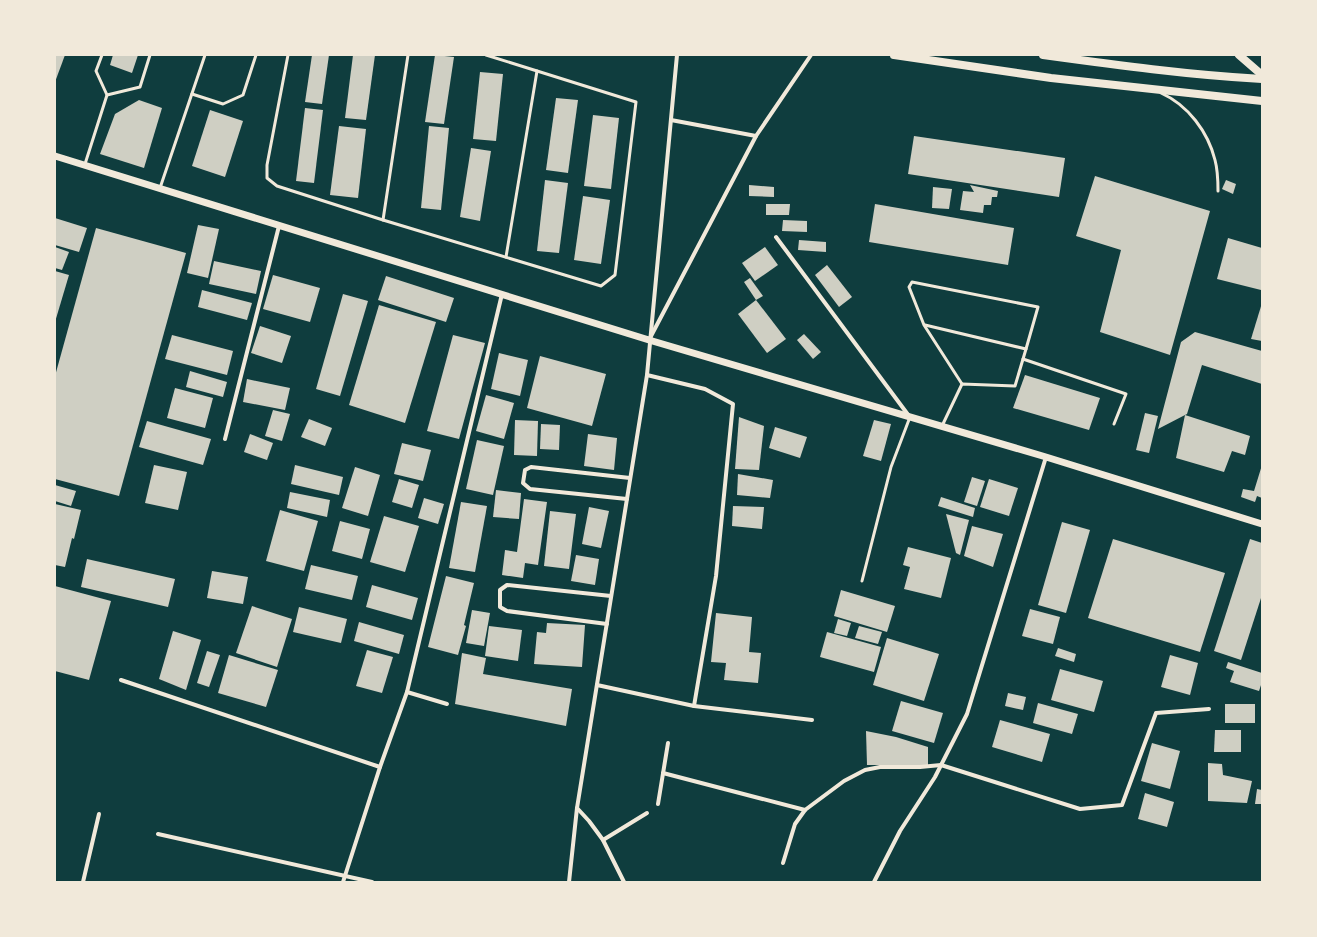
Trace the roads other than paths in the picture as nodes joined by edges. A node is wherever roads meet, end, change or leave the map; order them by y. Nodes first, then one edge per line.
1 (102, 55) edge
2 (150, 55) edge
3 (205, 55) edge
4 (256, 55) edge
5 (288, 55) edge
6 (408, 55) edge
7 (486, 55) edge
8 (676, 55) edge
9 (811, 55) edge
10 (894, 55) edge
11 (1043, 55) edge
12 (1239, 55) edge
13 (537, 71) junction
14 (1262, 75) edge
15 (1262, 79) edge
16 (1152, 89) junction
17 (192, 94) junction
18 (107, 95) junction
19 (1262, 101) edge
20 (671, 120) junction
21 (756, 136) junction
22 (55, 156) edge
23 (85, 165) junction
24 (159, 189) junction
25 (1218, 191) dead end
26 (383, 220) junction
27 (279, 226) junction
28 (776, 237) dead end
29 (506, 257) junction
30 (502, 294) junction
31 (924, 325) junction
32 (649, 340) junction
33 (1026, 349) junction
34 (1023, 359) junction
35 (647, 375) junction
36 (962, 384) junction
37 (910, 417) junction
38 (1114, 424) dead end
39 (942, 426) junction
40 (225, 439) dead end
41 (1046, 457) junction
42 (630, 478) junction
43 (627, 499) junction
44 (1262, 524) edge
45 (862, 581) dead end
46 (611, 596) junction
47 (607, 624) junction
48 (121, 680) dead end
49 (597, 685) junction
50 (407, 692) junction
51 (447, 704) dead end
52 (694, 706) junction
53 (1209, 709) dead end
54 (812, 720) dead end
55 (668, 743) dead end
56 (941, 765) junction
57 (380, 767) junction
58 (663, 773) junction
59 (658, 804) dead end
60 (577, 808) junction
61 (805, 810) junction
62 (647, 813) dead end
63 (99, 814) dead end
64 (158, 834) dead end
65 (603, 840) junction
66 (783, 863) dead end
67 (345, 876) junction
68 (83, 882) edge
69 (343, 882) edge
70 (372, 882) edge
71 (569, 882) edge
72 (624, 882) edge
73 (874, 882) edge

1 - 18 lane
2 - 18 lane
3 - 17 lane
4 - 17 lane
5 - 26 lane
6 - 26 lane
7 - 13 lane
8 - 20 street
9 - 21 street
10 - 16 main road
11 - 15 main road
12 - 14 main road
13 - 29 lane
13 - 29 lane
16 - 19 main road
16 - 25 lane
17 - 24 lane
18 - 23 lane
20 - 21 street
20 - 32 street
21 - 32 street
22 - 23 street
23 - 24 street
24 - 27 street
26 - 29 lane
27 - 30 street
27 - 40 street
28 - 37 street
30 - 32 street
30 - 50 street
31 - 33 lane
31 - 33 lane
31 - 36 lane
32 - 35 street
32 - 37 street
33 - 34 lane
34 - 36 lane
34 - 38 lane
35 - 42 street
35 - 52 street
36 - 39 lane
37 - 39 street
37 - 45 lane
39 - 41 street
41 - 44 street
41 - 56 street
42 - 43 street
42 - 43 street
43 - 46 street
46 - 47 street
46 - 47 street
47 - 49 street
48 - 57 street
49 - 52 street
49 - 60 street
50 - 51 street
50 - 57 street
52 - 54 street
53 - 56 street
55 - 58 street
56 - 61 street
56 - 73 street
57 - 67 street
58 - 59 street
58 - 61 street
60 - 65 street
60 - 71 street
61 - 66 street
62 - 65 street
63 - 68 street
64 - 67 street
65 - 72 street
67 - 69 street
67 - 70 street

